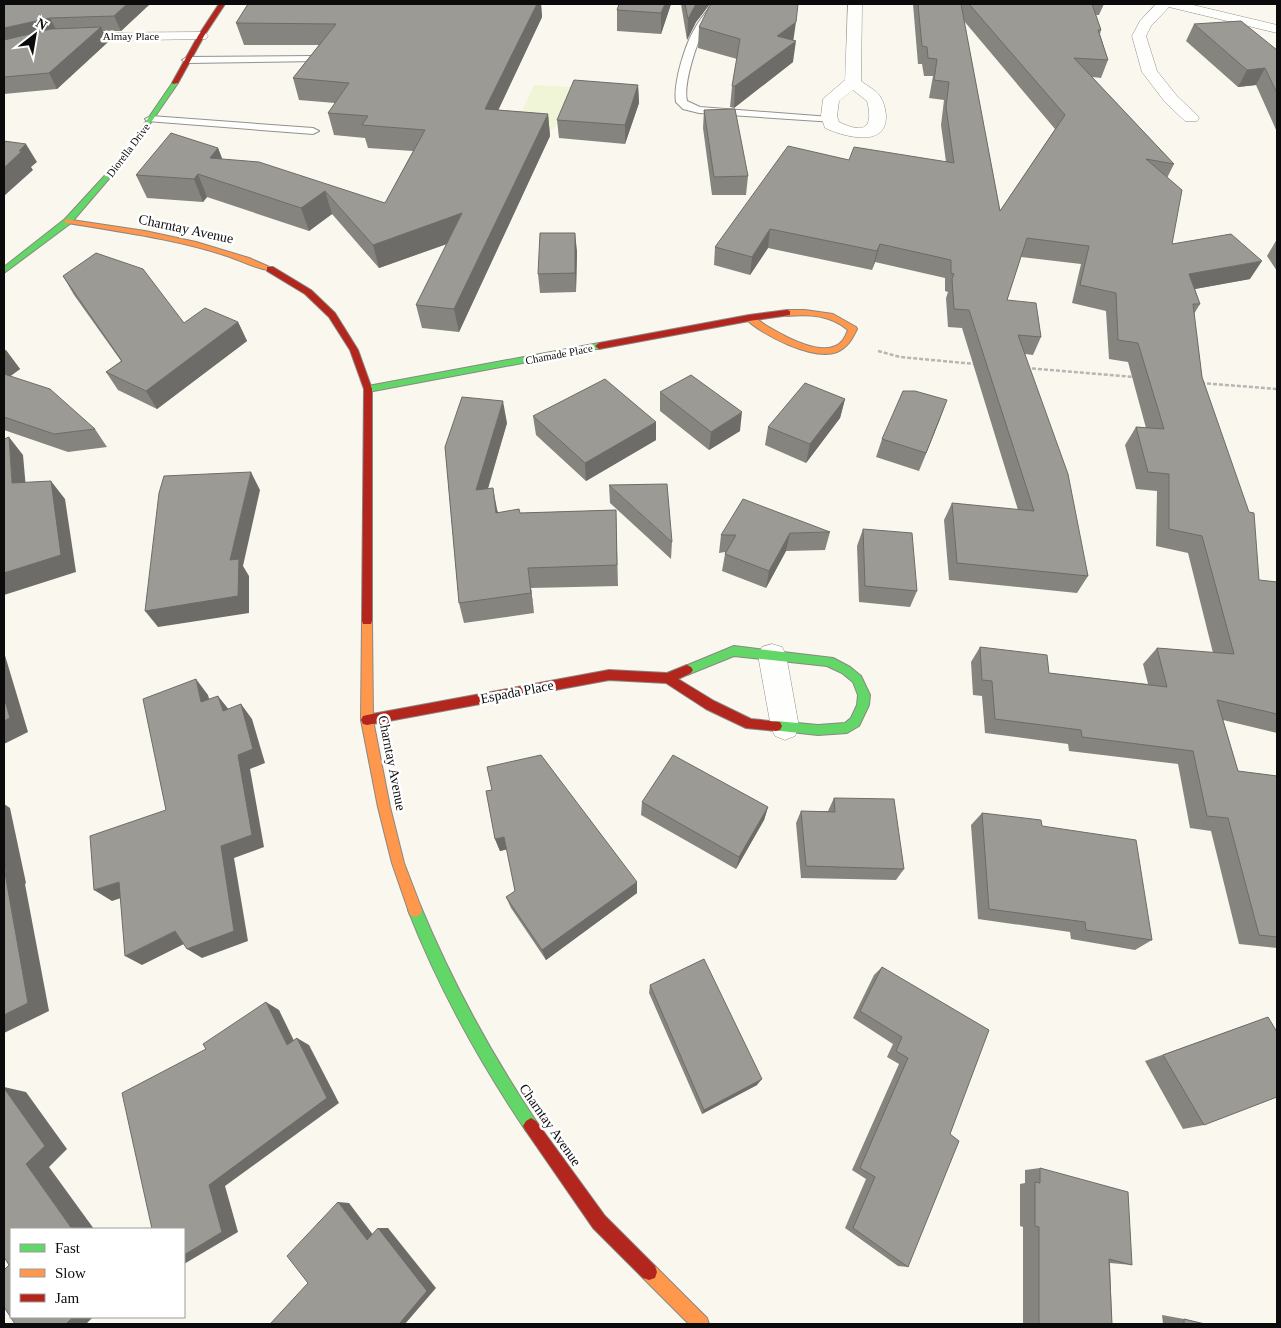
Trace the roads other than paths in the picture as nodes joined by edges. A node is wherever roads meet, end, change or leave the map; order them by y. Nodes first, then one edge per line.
1 (222, 4) edge
2 (717, 4) edge
3 (855, 4) edge
4 (1164, 4) edge
5 (1173, 4) edge
6 (1277, 29) edge
7 (201, 36) junction
8 (4, 51) edge
9 (315, 59) edge
10 (187, 60) junction
11 (853, 82) junction
12 (876, 106) junction
13 (829, 115) junction
14 (1191, 118) dead end
15 (151, 119) junction
16 (313, 130) dead end
17 (68, 221) junction
18 (4, 271) edge
19 (749, 318) junction
20 (368, 389) junction
21 (772, 655) junction
22 (668, 678) junction
23 (367, 720) junction
24 (785, 727) junction
25 (701, 1324) edge

1 - 7 street, Diorella Drive
2 - 13 lane
3 - 11 street
4 - 14 street
5 - 6 street
7 - 8 street, Almay Place
7 - 10 street, Diorella Drive
9 - 10 lane
10 - 15 street, Diorella Drive
11 - 12 street
11 - 13 street
12 - 13 street
12 - 13 street
15 - 16 lane
15 - 17 street, Diorella Drive
17 - 18 street, Diorella Drive
17 - 20 street, Charntay Avenue
19 - 19 street, Chamade Place
19 - 20 street, Chamade Place
20 - 23 street, Charntay Avenue
21 - 22 street, Espada Place
21 - 24 street
21 - 24 street, Espada Place
22 - 23 street, Espada Place
22 - 24 street, Espada Place
23 - 25 street, Charntay Avenue

